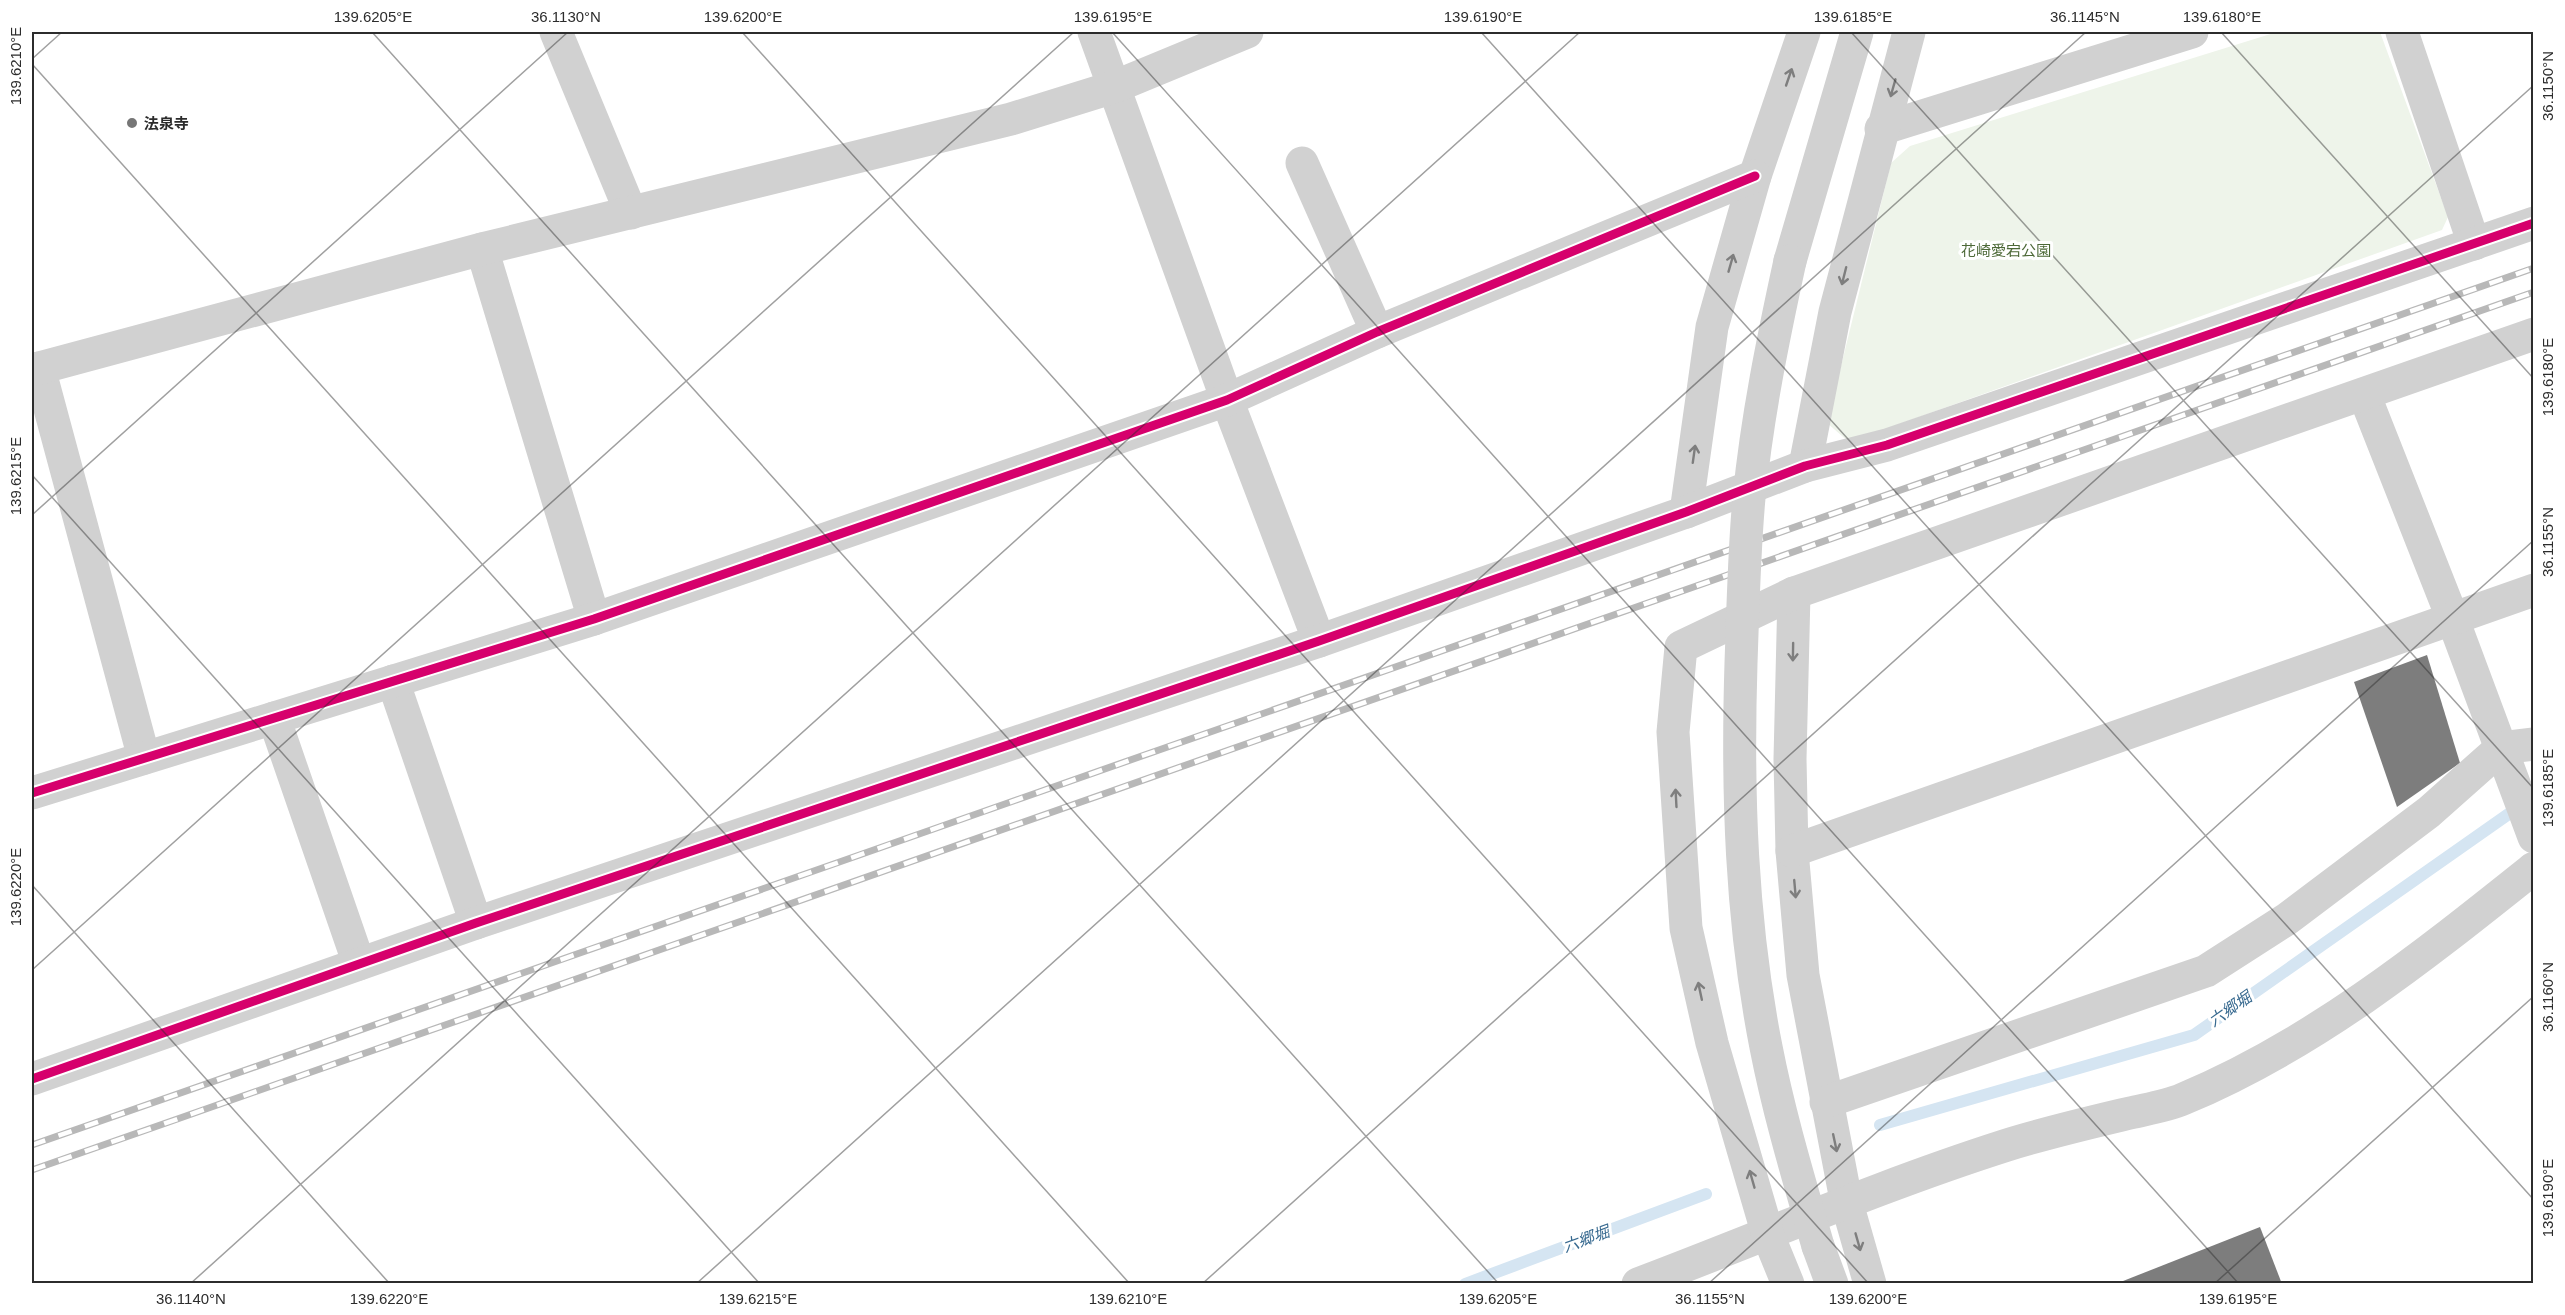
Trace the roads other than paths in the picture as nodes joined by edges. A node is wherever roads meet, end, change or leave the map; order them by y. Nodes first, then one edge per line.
1 (556, 32) edge
2 (1094, 32) edge
3 (1247, 32) edge
4 (1804, 32) edge
5 (1857, 32) edge
6 (1909, 32) edge
7 (2192, 32) edge
8 (2402, 32) edge
9 (1114, 87) junction
10 (1881, 129) junction
11 (1302, 163) dead end
12 (1755, 176) junction
13 (631, 213) junction
14 (2534, 223) edge
15 (2474, 244) junction
16 (482, 249) junction
17 (1377, 332) junction
18 (2534, 334) edge
19 (35, 369) edge
20 (2364, 394) junction
21 (1227, 400) junction
22 (1805, 466) junction
23 (1686, 512) junction
24 (2534, 590) edge
25 (1794, 593) junction
26 (2452, 617) junction
27 (594, 619) junction
28 (1319, 641) junction
29 (393, 681) junction
30 (274, 718) junction
31 (2534, 744) edge
32 (2501, 748) junction
33 (144, 758) junction
34 (32, 793) edge
35 (2534, 837) edge
36 (1792, 851) junction
37 (2534, 868) edge
38 (476, 923) junction
39 (359, 964) junction
40 (32, 1079) edge
41 (1826, 1102) junction
42 (1846, 1200) junction
43 (1768, 1235) junction
44 (1638, 1284) edge
45 (1788, 1284) edge
46 (1832, 1284) edge
47 (1870, 1284) edge

1 - 13 street
2 - 9 street
3 - 9 street
12 -> 4 street
5 - 46 street, bridge
6 -> 10 street
7 - 10 street
8 - 15 street
9 - 13 street
9 - 21 street
10 -> 22 street
11 - 17 street
12 - 17 street
23 -> 12 street
13 - 16 street
14 - 15 street
15 - 22 street
16 - 19 street
16 - 27 street
17 - 21 street
18 - 20 street
19 - 33 street
20 - 25 street
20 - 26 street
21 - 27 street
21 - 28 street
22 - 23 street
23 - 28 street
24 - 26 street
25 -> 36 street
43 -> 25 street
26 - 32 street
26 - 36 street
27 - 29 street
28 - 38 street
29 - 30 street
29 - 38 street
30 - 33 street
30 - 39 street
31 - 32 street
32 - 35 street
32 - 41 street
33 - 34 street
36 -> 41 street
37 - 42 street
38 - 39 street
39 - 40 street
41 -> 42 street
42 - 43 street
42 -> 47 street
43 - 44 street
43 - 45 street

